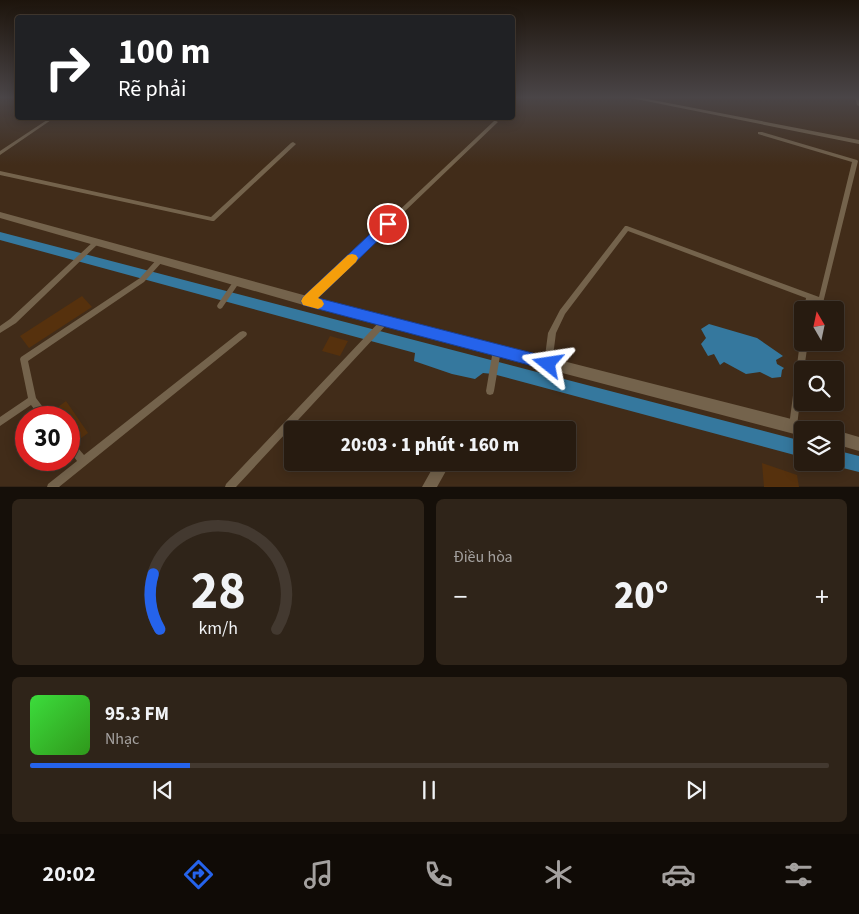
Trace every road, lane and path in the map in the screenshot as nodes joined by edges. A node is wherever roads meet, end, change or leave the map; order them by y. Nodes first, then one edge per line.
1 (49, 120) edge
2 (741, 120) edge
3 (496, 122) dead end
4 (760, 133) dead end
5 (859, 142) edge
6 (293, 144) dead end
7 (0, 154) edge
8 (0, 173) edge
9 (0, 215) edge
10 (96, 242) junction
11 (160, 260) junction
12 (237, 281) junction
13 (810, 297) junction
14 (308, 301) junction
15 (809, 301) edge
16 (222, 304) dead end
17 (385, 321) junction
18 (0, 330) edge
19 (243, 334) dead end
20 (803, 351) edge
21 (497, 356) junction
22 (548, 364) junction
23 (490, 391) dead end
24 (32, 400) junction
25 (37, 406) edge
26 (0, 422) edge
27 (793, 426) joint
28 (844, 440) edge
29 (859, 444) edge
30 (80, 457) edge
31 (83, 461) junction
32 (438, 471) edge
33 (51, 486) edge
34 (229, 486) edge
35 (429, 486) edge

1 - 7 lane
2 - 5 lane
3 - 14 lane
4 - 13 lane
6 - 8 lane
9 - 10 street
10 - 11 street
10 - 18 lane
11 - 12 street
11 - 24 lane
12 - 14 street
12 - 16 lane
13 - 15 lane
13 - 22 lane
14 - 17 street
17 - 21 street
17 - 34 lane
19 - 31 lane
20 - 27 lane
21 - 22 street
21 - 23 lane
22 - 27 street
24 - 25 lane
24 - 26 lane
28 - 29 street
30 - 31 lane
31 - 33 lane
32 - 35 street

